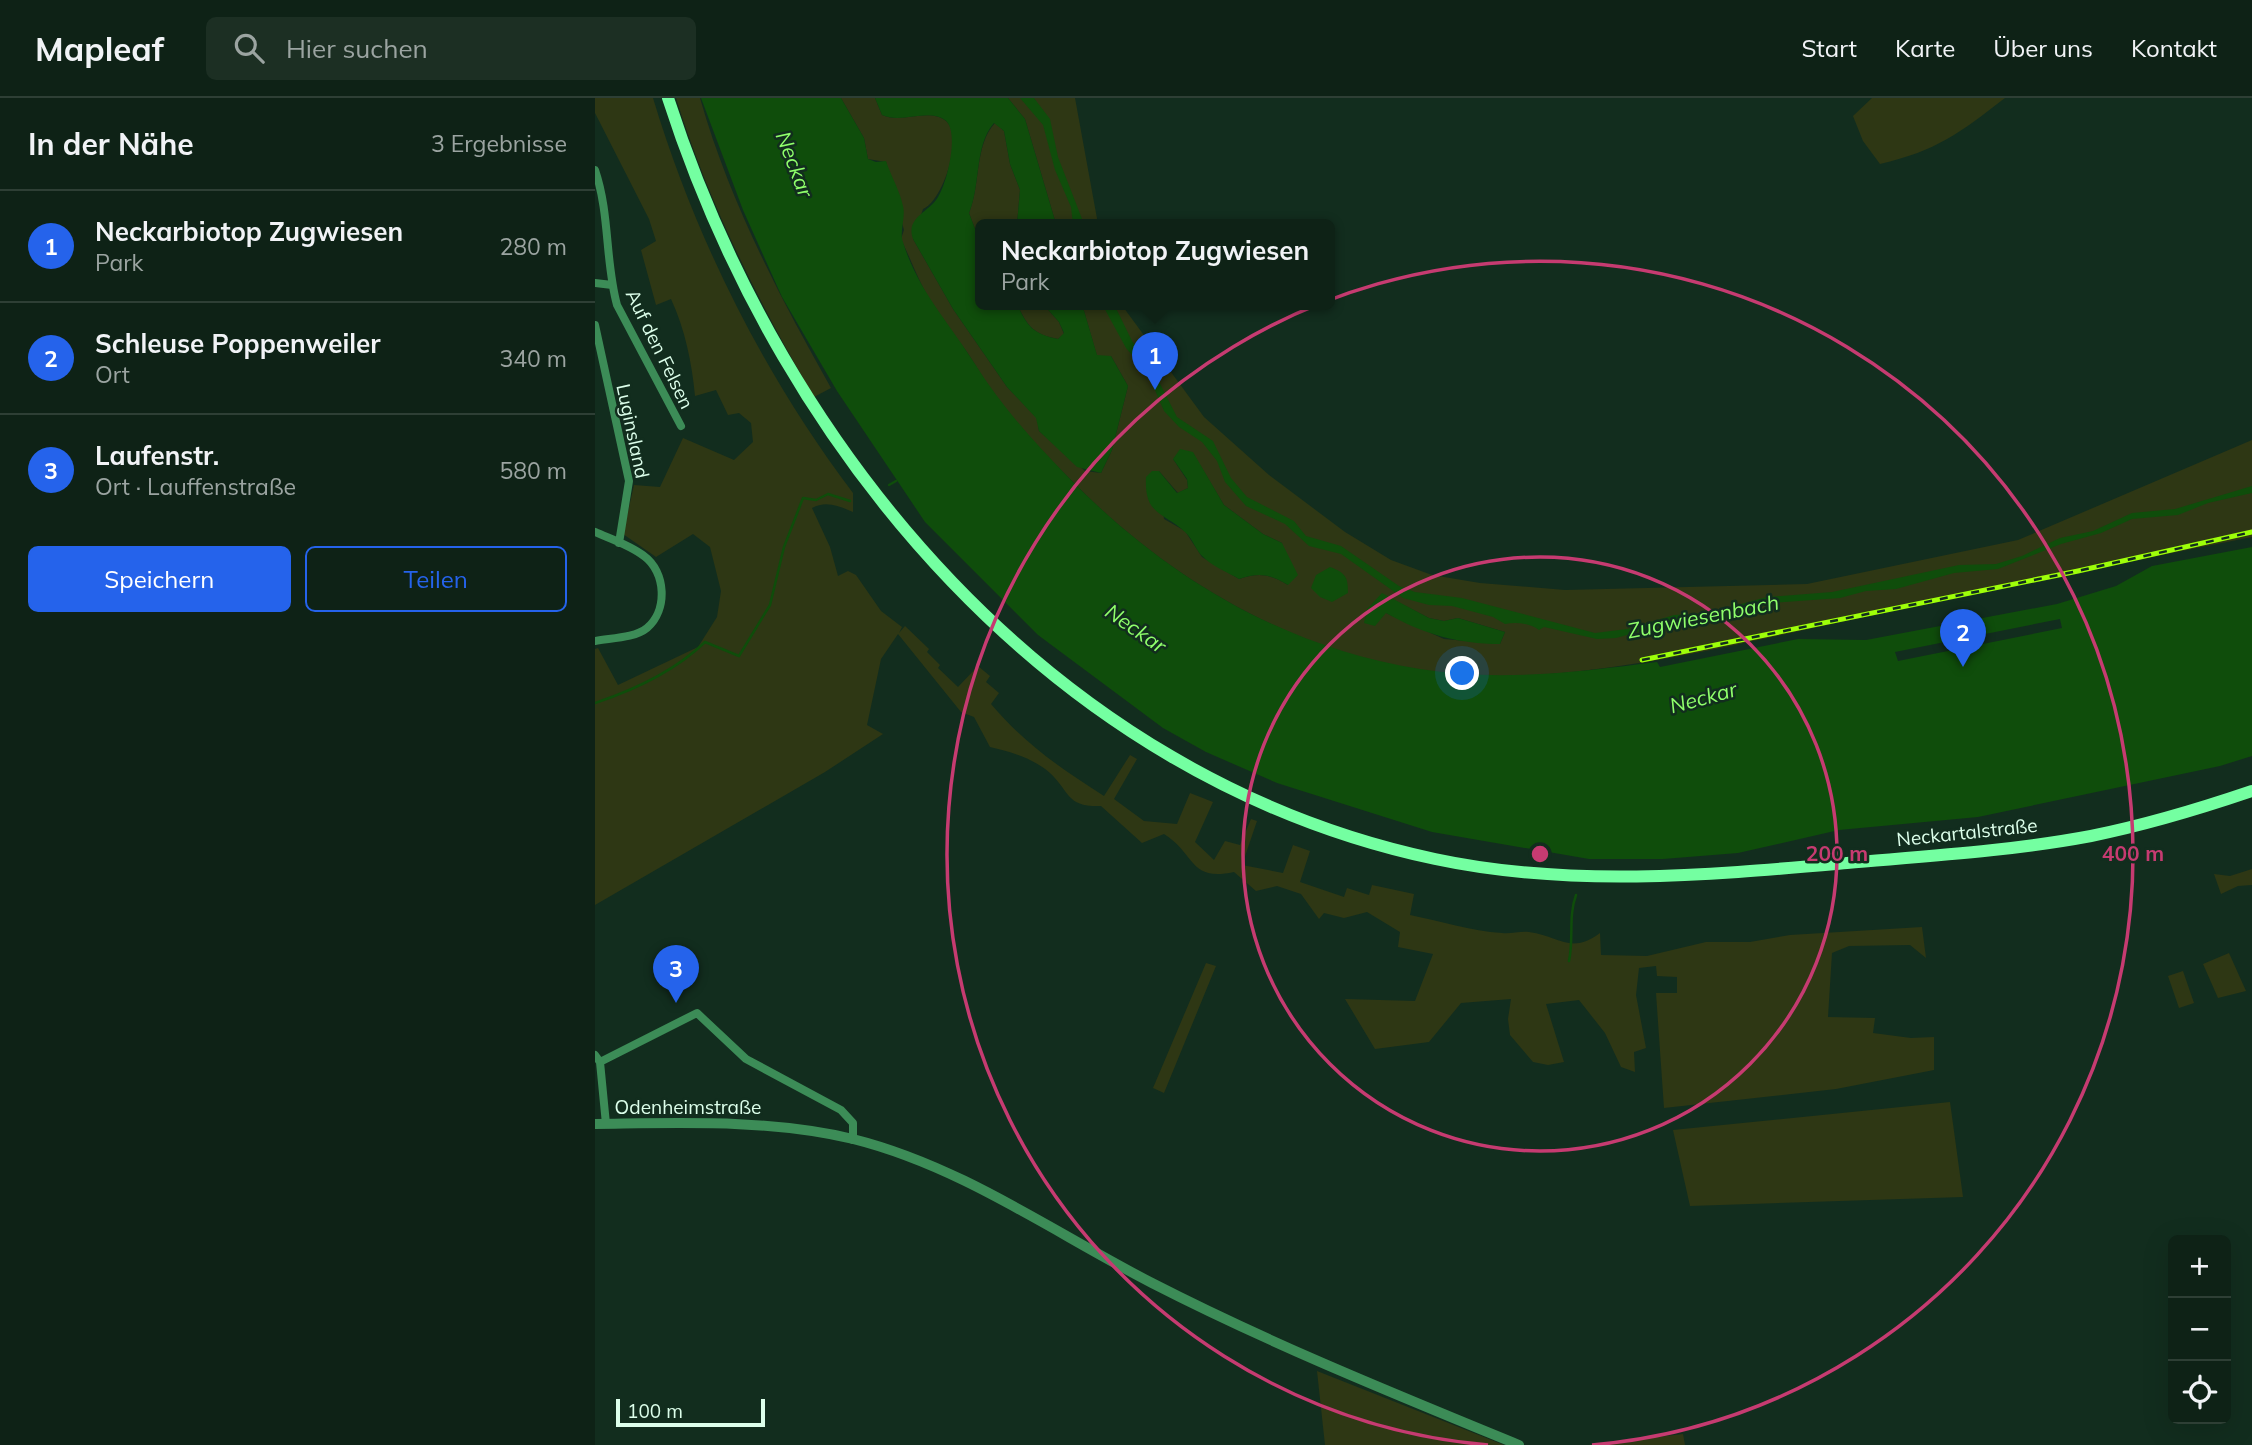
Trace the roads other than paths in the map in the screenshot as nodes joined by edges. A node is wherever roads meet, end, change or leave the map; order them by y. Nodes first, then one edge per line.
1 (668, 98) edge
2 (595, 170) edge
3 (595, 283) edge
4 (612, 285) junction
5 (595, 325) edge
6 (598, 360) edge
7 (681, 426) dead end
8 (595, 532) edge
9 (619, 543) junction
10 (595, 641) edge
11 (2252, 791) edge
12 (598, 1059) edge
13 (600, 1124) edge
14 (853, 1140) junction
15 (1519, 1445) edge

1 - 11 main road, Neckartalstraße
2 - 4 street, Auf den Felsen
3 - 4 street, Auf den Felsen
4 - 7 street, Auf den Felsen
5 - 6 street, Luginsland
6 - 9 street, Luginsland
8 - 9 street
9 - 10 street
12 - 13 street
12 - 14 street
13 - 14 street, Odenheimstraße
14 - 15 street, Odenheimstraße

